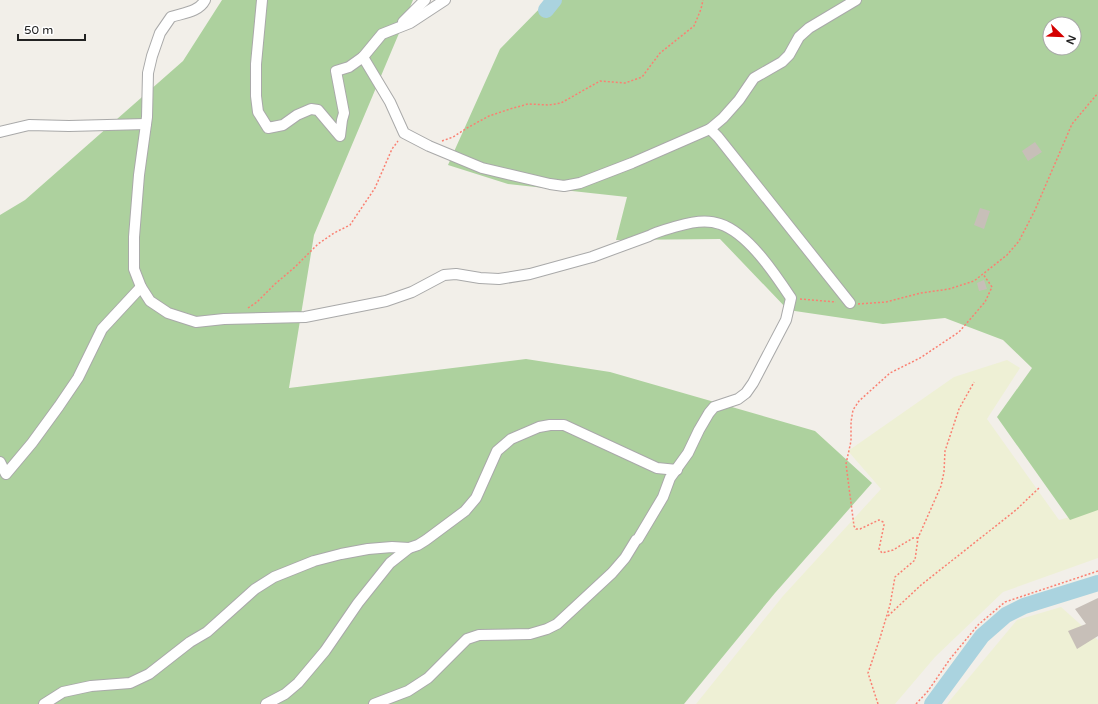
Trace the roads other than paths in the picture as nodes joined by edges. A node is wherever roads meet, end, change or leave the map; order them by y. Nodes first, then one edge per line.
1 (205, 0) edge
2 (262, 0) edge
3 (425, 0) edge
4 (445, 0) edge
5 (856, 0) edge
6 (394, 30) junction
7 (363, 57) junction
8 (146, 124) junction
9 (710, 129) junction
10 (0, 132) edge
11 (140, 287) junction
12 (850, 303) road end
13 (0, 462) edge
14 (677, 470) junction
15 (409, 548) junction
16 (44, 704) edge
17 (266, 704) edge
18 (374, 704) edge

1 - 8 street
2 - 7 street
3 - 6 street
4 - 6 street
5 - 9 street
6 - 7 street
7 - 9 street
8 - 10 street
8 - 11 street
9 - 12 street
11 - 13 street
11 - 14 street
14 - 15 street
14 - 18 street
15 - 16 street
15 - 17 street

